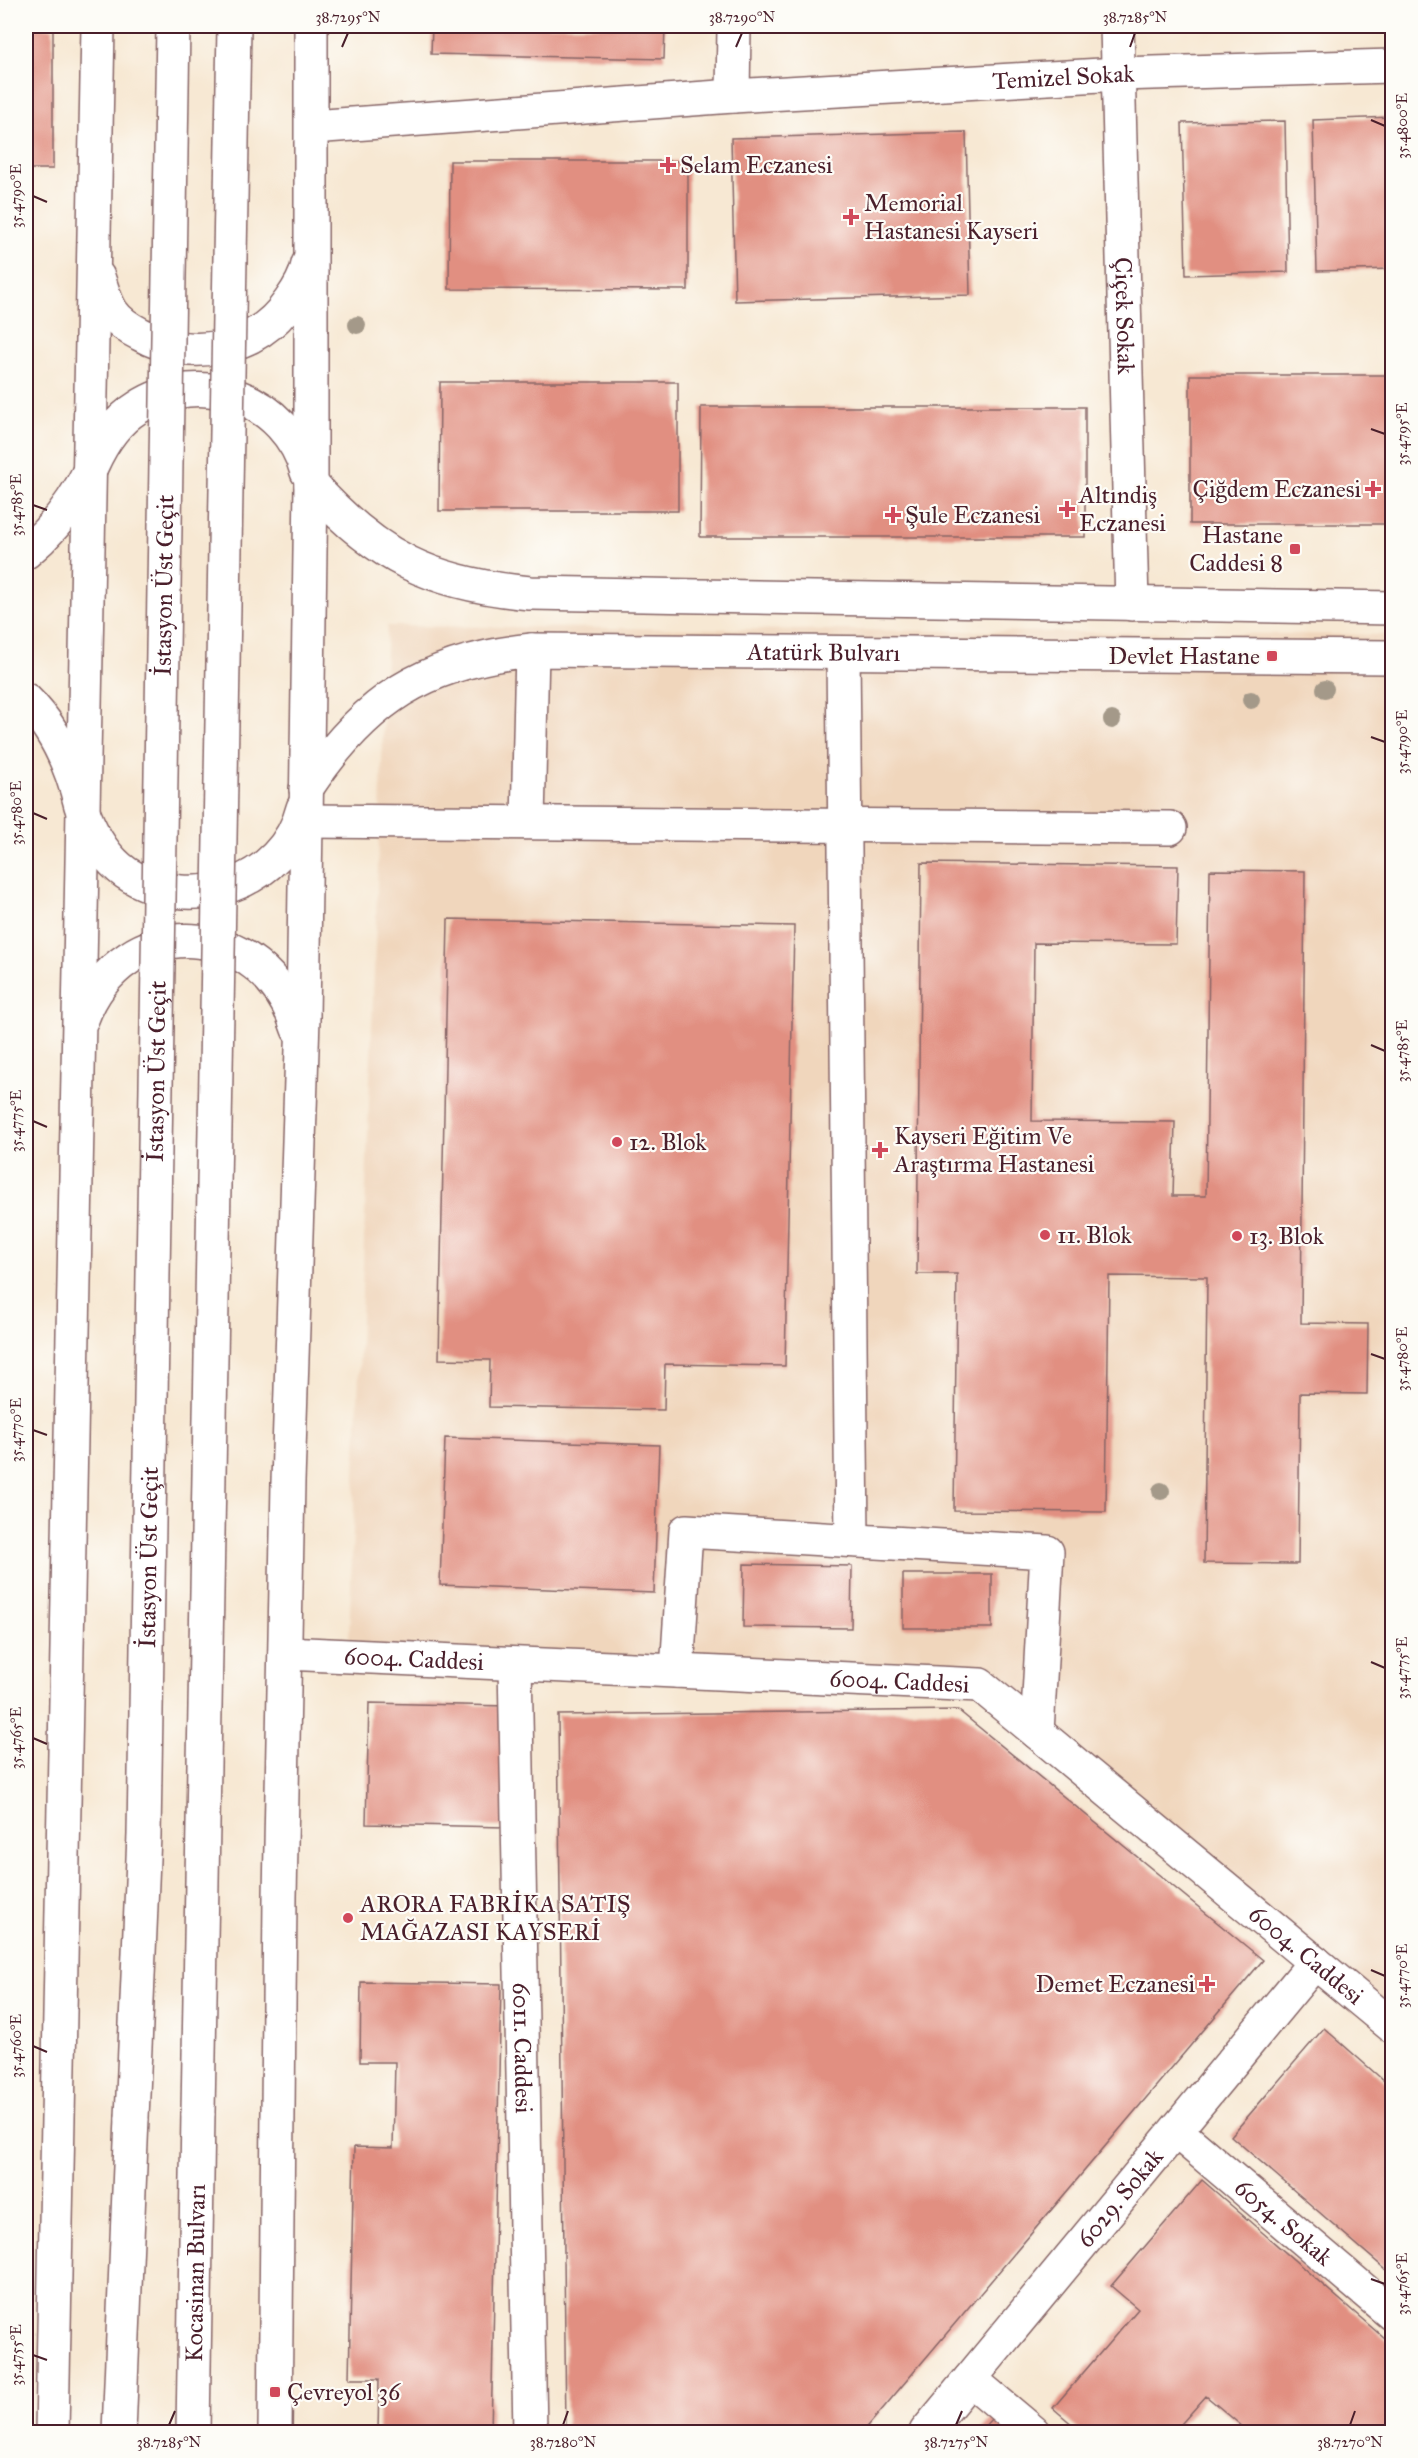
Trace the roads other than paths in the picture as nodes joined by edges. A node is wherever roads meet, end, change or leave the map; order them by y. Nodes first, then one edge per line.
1 (99, 26) edge
2 (173, 26) edge
3 (234, 26) edge
4 (310, 26) edge
5 (734, 26) edge
6 (1117, 26) edge
7 (1392, 66) edge
8 (1119, 74) junction
9 (734, 96) junction
10 (312, 127) junction
11 (311, 243) junction
12 (94, 267) junction
13 (90, 470) junction
14 (311, 484) junction
15 (26, 552) edge
16 (1132, 604) junction
17 (1392, 608) edge
18 (532, 650) junction
19 (843, 653) junction
20 (1392, 657) edge
21 (26, 700) edge
22 (306, 789) junction
23 (83, 812) junction
24 (306, 821) junction
25 (528, 822) junction
26 (845, 825) junction
27 (1170, 828) dead end
28 (79, 1028) junction
29 (302, 1042) junction
30 (852, 1540) junction
31 (285, 1653) junction
32 (515, 1664) junction
33 (677, 1671) junction
34 (1037, 1732) junction
35 (1315, 1962) junction
36 (1392, 2026) edge
37 (1176, 2131) junction
38 (1392, 2314) edge
39 (970, 2379) junction
40 (52, 2433) edge
41 (119, 2433) edge
42 (193, 2433) edge
43 (275, 2433) edge
44 (530, 2433) edge
45 (926, 2433) edge
46 (1033, 2433) edge

1 - 12 main road
2 - 41 main road, İstasyon Üst Geçit, bridge
3 - 42 main road, Kocasinan Bulvarı, bridge
4 - 10 main road
5 - 9 main road
6 - 8 main road, Çiçek Sokak
7 - 8 main road, Temizel Sokak
8 - 9 main road, Temizel Sokak
8 - 16 main road, Çiçek Sokak
9 - 10 main road, Temizel Sokak
10 - 11 main road
11 - 12 main road
11 - 14 main road
12 - 13 main road
13 - 14 main road
13 - 15 main road
13 - 23 main road
14 - 16 main road
14 - 22 main road
16 - 17 main road
18 - 19 main road, Atatürk Bulvarı
18 - 22 main road, Atatürk Bulvarı
18 - 25 main road
19 - 20 main road, Atatürk Bulvarı
19 - 26 main road
21 - 23 main road
22 - 23 main road
22 - 24 main road
23 - 28 main road
24 - 25 main road
24 - 29 main road
25 - 26 main road
26 - 27 main road
26 - 30 main road
28 - 29 main road
28 - 40 main road
29 - 31 main road
30 - 33 main road
30 - 34 main road
31 - 32 main road, 6004. Caddesi
31 - 43 main road
32 - 33 main road, 6004. Caddesi
32 - 44 main road, 6011. Caddesi
33 - 34 main road, 6004. Caddesi
34 - 35 main road, 6004. Caddesi
35 - 36 main road, 6004. Caddesi
35 - 37 main road, 6029. Sokak
37 - 38 main road, 6054. Sokak
37 - 39 main road, 6029. Sokak
39 - 45 main road, 6029. Sokak
39 - 46 main road

